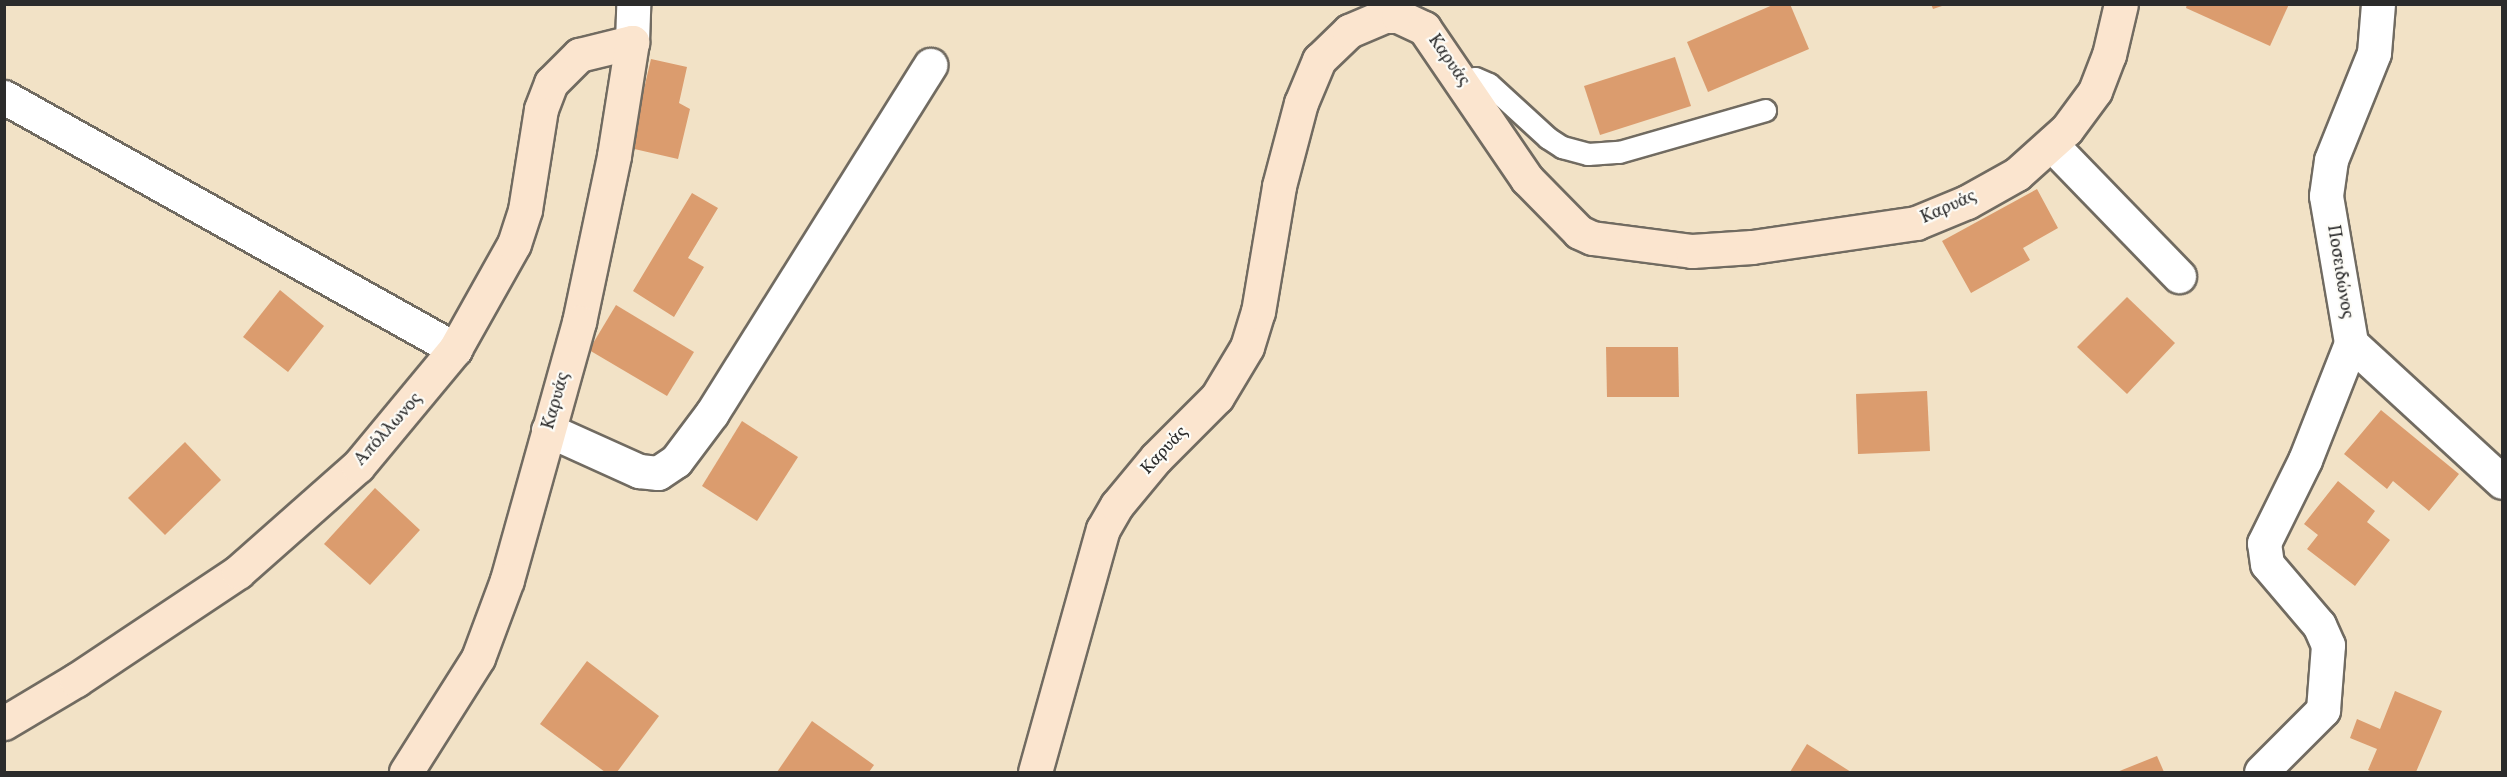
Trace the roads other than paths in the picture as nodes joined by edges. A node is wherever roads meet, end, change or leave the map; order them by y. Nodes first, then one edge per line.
1 (633, 4) edge
2 (2121, 4) edge
3 (2378, 4) edge
4 (632, 42) junction
5 (930, 65) dead end
6 (1463, 81) junction
7 (4, 97) edge
8 (1765, 111) dead end
9 (2051, 144) junction
10 (2180, 276) dead end
11 (2351, 342) junction
12 (455, 349) junction
13 (548, 430) junction
14 (2502, 482) edge
15 (4, 723) edge
16 (406, 772) edge
17 (1035, 772) edge
18 (2261, 772) edge

1 - 4 street, Καρυάς
2 - 9 main road, Καρυάς
3 - 11 street, Ποσειδώνος
4 - 12 main road, Απόλλωνος
4 - 13 main road, Καρυάς
5 - 13 street
6 - 8 lane
6 - 9 main road, Καρυάς
6 - 17 main road, Καρυάς
7 - 12 street
9 - 10 street
11 - 14 street, Ποσειδώνος
11 - 18 street
12 - 15 main road, Απόλλωνος
13 - 16 main road, Καρυάς

